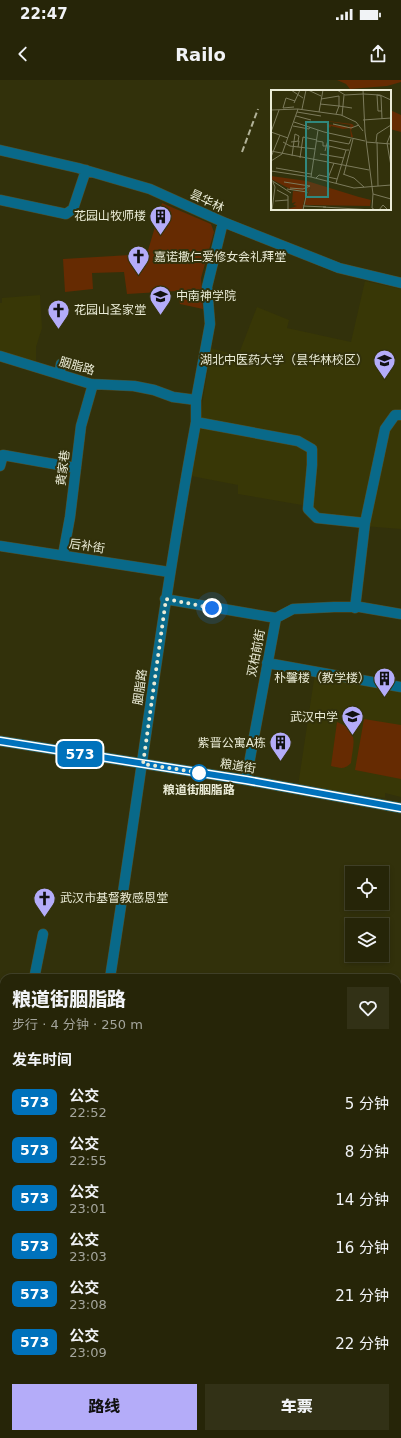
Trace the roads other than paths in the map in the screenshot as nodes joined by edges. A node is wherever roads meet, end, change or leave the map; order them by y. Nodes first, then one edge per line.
1 (0, 150) edge
2 (86, 170) junction
3 (0, 200) edge
4 (223, 222) junction
5 (401, 283) edge
6 (0, 356) edge
7 (93, 384) junction
8 (196, 400) junction
9 (401, 414) edge
10 (196, 422) junction
11 (0, 466) edge
12 (76, 468) junction
13 (365, 523) junction
14 (0, 546) edge
15 (63, 555) junction
16 (169, 572) junction
17 (166, 599) junction
18 (355, 608) junction
19 (401, 614) edge
20 (276, 618) junction
21 (267, 663) junction
22 (401, 687) edge
23 (0, 741) edge
24 (143, 764) junction
25 (246, 780) junction
26 (401, 808) edge
27 (43, 934) dead end
28 (34, 974) edge
29 (111, 974) edge

1 - 2 street, 昙华林
2 - 3 street
2 - 4 street, 昙华林
4 - 5 street, 昙华林
4 - 8 street, 胭脂路
6 - 7 street, 胭脂路
7 - 8 street, 胭脂路
7 - 12 street, 黄家巷
8 - 10 street, 胭脂路
9 - 13 street
10 - 13 street
10 - 16 street, 胭脂路
11 - 12 street
12 - 15 street, 黄家巷
13 - 18 street
14 - 15 street, 后补街
15 - 16 street, 后补街
16 - 17 street, 胭脂路
17 - 20 street, 双柏前街
17 - 24 street, 胭脂路
18 - 19 street
18 - 20 street
20 - 21 street, 双柏前街
21 - 22 street
21 - 25 street, 双柏前街
23 - 24 street, 粮道街
24 - 25 street, 粮道街
24 - 29 street, 胭脂路
25 - 26 street, 粮道街
27 - 28 street

